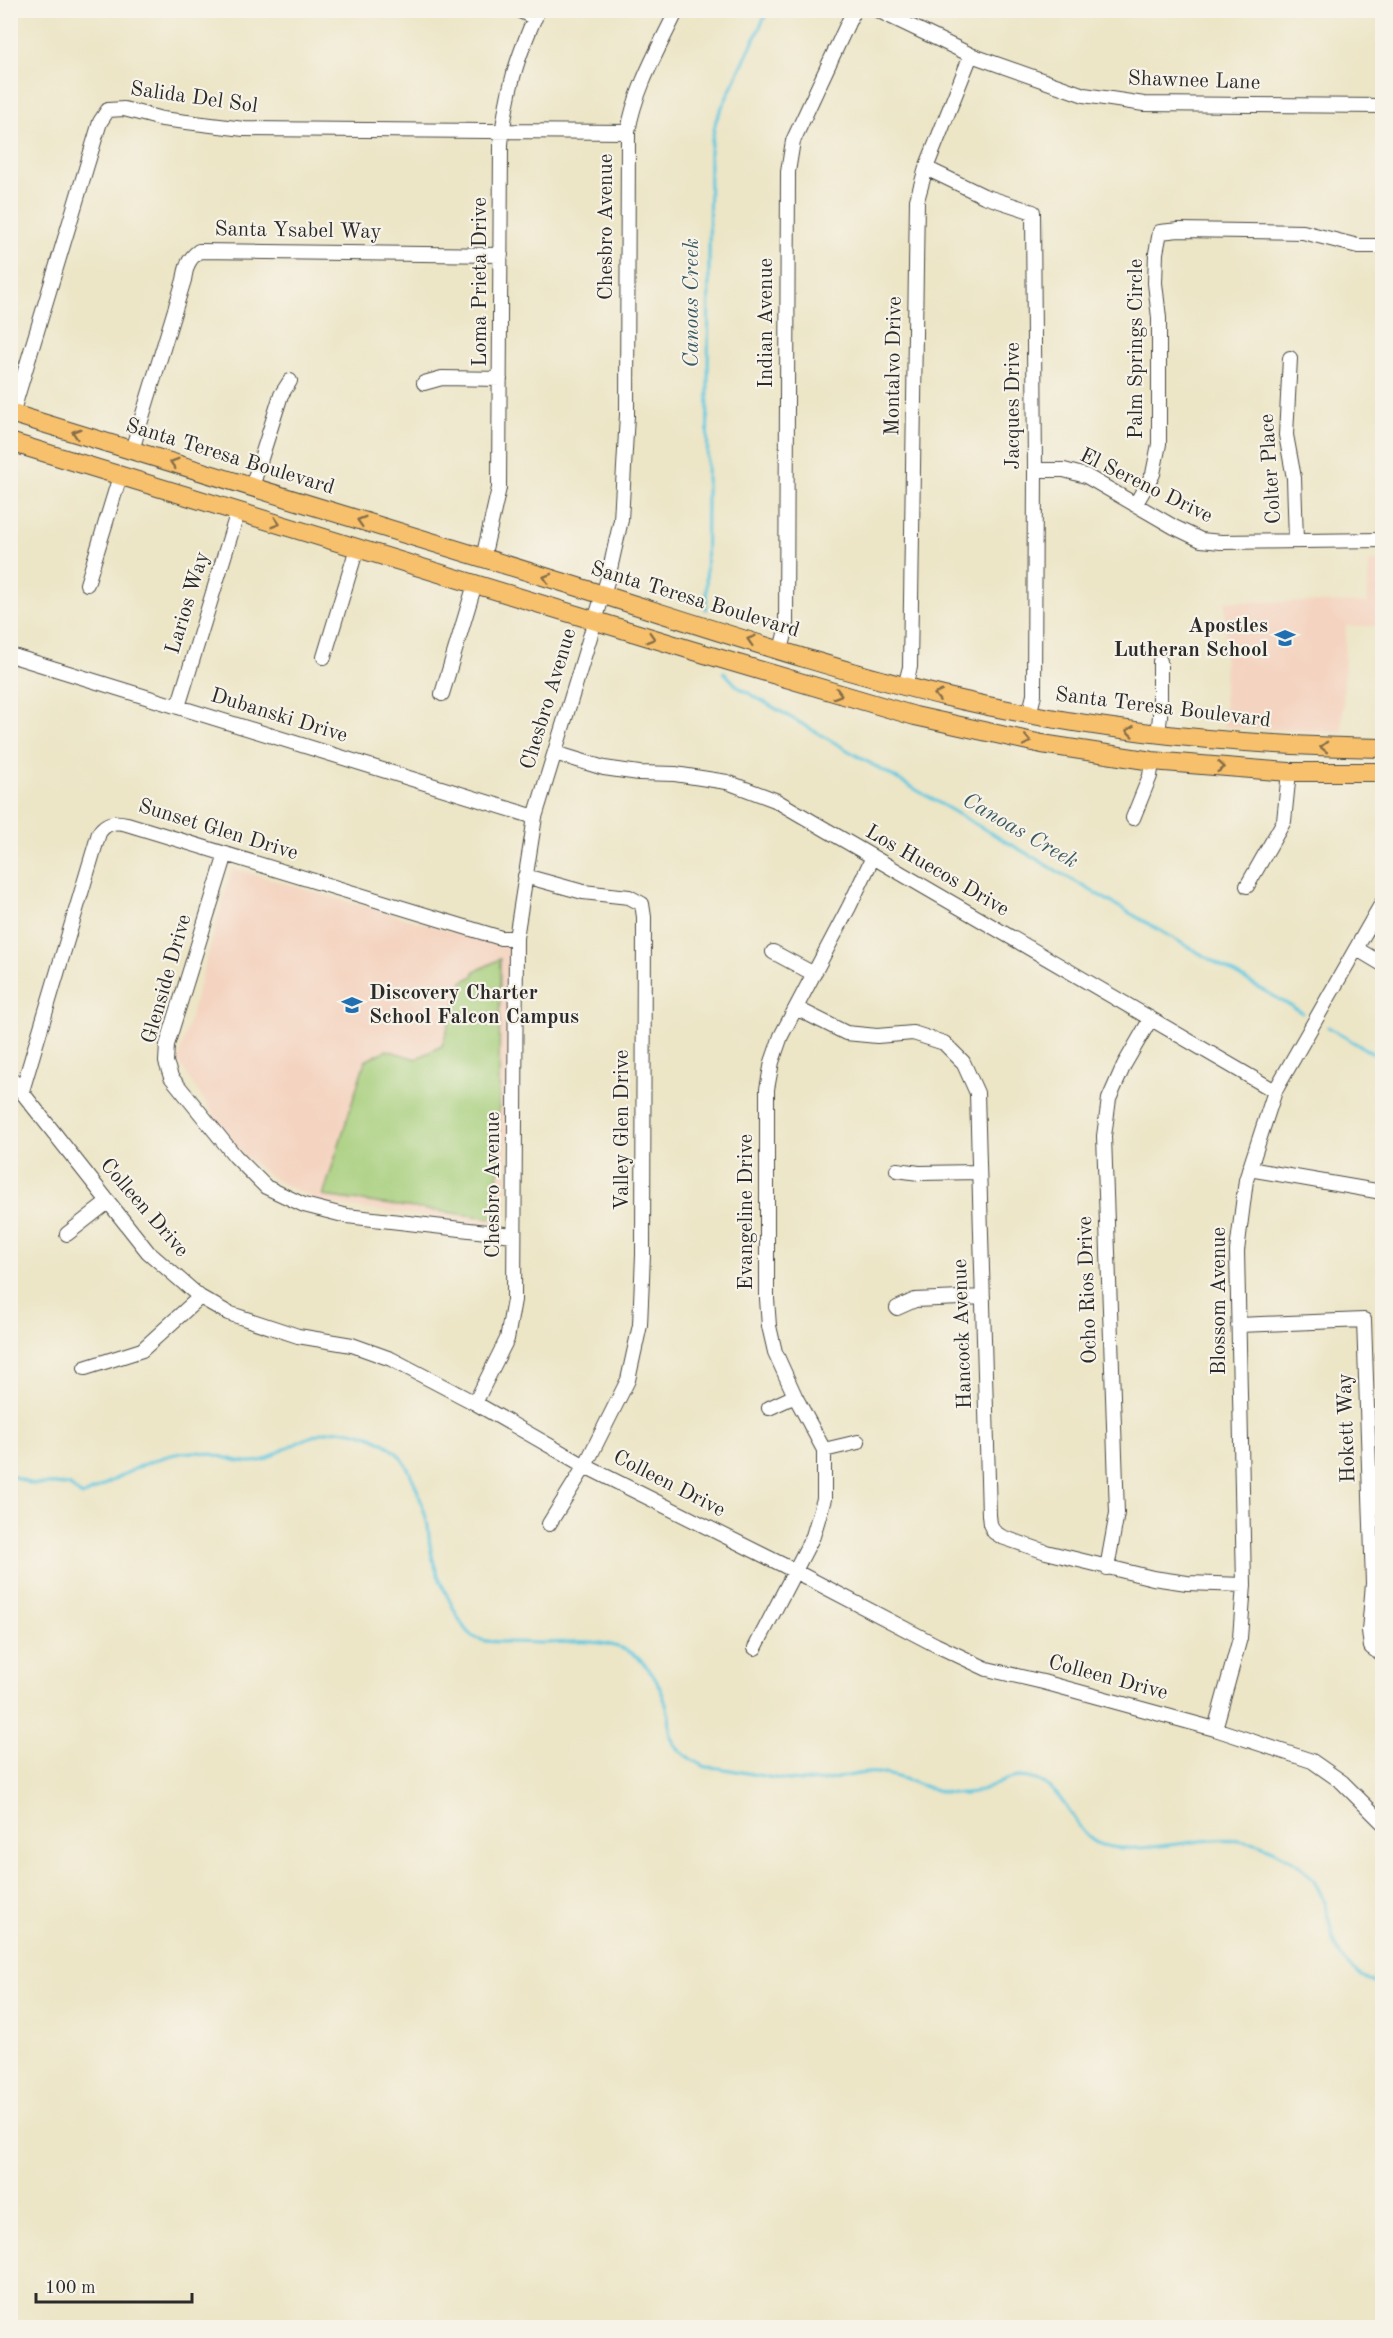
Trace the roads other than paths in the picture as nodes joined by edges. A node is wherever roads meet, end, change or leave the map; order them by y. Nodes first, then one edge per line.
1 (518, 10) edge
2 (676, 10) edge
3 (854, 10) edge
4 (877, 10) edge
5 (536, 14) edge
6 (971, 55) junction
7 (1383, 106) edge
8 (502, 130) junction
9 (628, 132) junction
10 (926, 168) junction
11 (1383, 246) edge
12 (501, 255) junction
13 (1290, 358) dead end
14 (500, 379) junction
15 (290, 381) dead end
16 (424, 383) dead end
17 (11, 413) edge
18 (10, 442) edge
19 (132, 450) junction
20 (1035, 470) junction
21 (120, 476) junction
22 (252, 488) junction
23 (1135, 505) junction
24 (238, 511) junction
25 (1296, 540) junction
26 (1383, 540) edge
27 (357, 548) junction
28 (483, 558) junction
29 (87, 584) dead end
30 (475, 584) junction
31 (603, 595) junction
32 (596, 621) junction
33 (781, 650) junction
34 (10, 655) edge
35 (324, 657) dead end
36 (1160, 661) dead end
37 (905, 686) junction
38 (442, 694) dead end
39 (178, 706) junction
40 (1029, 715) junction
41 (1158, 734) junction
42 (1377, 745) edge
43 (555, 753) junction
44 (1152, 761) junction
45 (1289, 772) junction
46 (1383, 772) edge
47 (535, 817) junction
48 (1133, 818) dead end
49 (226, 854) junction
50 (873, 857) junction
51 (525, 876) junction
52 (1247, 886) dead end
53 (1383, 903) edge
54 (516, 939) junction
55 (1357, 949) junction
56 (773, 952) dead end
57 (1383, 964) edge
58 (814, 974) junction
59 (796, 1008) junction
60 (1150, 1020) junction
61 (10, 1077) edge
62 (22, 1091) junction
63 (1275, 1091) junction
64 (1249, 1169) junction
65 (897, 1170) dead end
66 (979, 1172) junction
67 (1383, 1192) edge
68 (108, 1202) junction
69 (67, 1234) dead end
70 (513, 1235) junction
71 (200, 1297) junction
72 (983, 1297) junction
73 (897, 1308) dead end
74 (1238, 1325) junction
75 (85, 1368) dead end
76 (795, 1396) junction
77 (475, 1403) junction
78 (769, 1408) dead end
79 (858, 1442) dead end
80 (824, 1450) junction
81 (585, 1466) junction
82 (549, 1524) dead end
83 (1107, 1568) junction
84 (794, 1572) junction
85 (1244, 1585) junction
86 (755, 1648) dead end
87 (1383, 1655) edge
88 (1215, 1729) junction
89 (1383, 1822) edge

1 - 5 street
2 - 9 street, Chesbro Avenue
3 - 33 street, Indian Avenue
4 - 6 street, Shawnee Lane
5 - 8 street, Loma Prieta Drive
6 - 7 street, Shawnee Lane
6 - 10 street, Montalvo Drive
8 - 9 street, Salida Del Sol
8 - 12 street, Loma Prieta Drive
8 - 17 street, Salida Del Sol
9 - 31 street, Chesbro Avenue
10 - 20 street, Jacques Drive
10 - 37 street, Montalvo Drive
11 - 23 street, Palm Springs Circle
12 - 14 street, Loma Prieta Drive
12 - 19 street, Santa Ysabel Way
13 - 25 street, Colter Place
14 - 16 street
14 - 28 street, Loma Prieta Drive
15 - 22 street
19 -> 17 main road, Santa Teresa Boulevard
18 - 21 main road
22 -> 19 main road, Santa Teresa Boulevard
20 - 23 street, El Sereno Drive
20 - 40 street, Jacques Drive
21 - 24 main road
21 - 29 street
28 -> 22 main road, Santa Teresa Boulevard
23 - 25 street, El Sereno Drive
24 -> 27 main road
24 - 39 street, Larios Way
25 - 26 street, El Sereno Drive
27 - 30 main road
27 - 35 street
31 -> 28 main road, Santa Teresa Boulevard
30 - 32 main road
30 - 38 street
31 - 32 street, Chesbro Avenue
33 -> 31 main road, Santa Teresa Boulevard
32 - 43 street, Chesbro Avenue
32 -> 44 main road
33 - 37 main road, Santa Teresa Boulevard
34 - 39 street, Dubanski Drive
36 - 41 street
40 -> 37 main road, Santa Teresa Boulevard
39 - 47 street, Dubanski Drive
41 -> 40 main road, Santa Teresa Boulevard
42 -> 41 main road, Santa Teresa Boulevard
43 - 47 street, Chesbro Avenue
43 - 50 street, Los Huecos Drive
44 -> 45 main road
44 - 48 street
45 - 46 main road
45 - 52 street
47 - 51 street, Chesbro Avenue
49 - 54 street, Sunset Glen Drive
49 - 62 street, Sunset Glen Drive
49 - 70 street, Glenside Drive
50 - 58 street, Evangeline Drive
50 - 60 street, Los Huecos Drive
51 - 54 street, Chesbro Avenue
51 - 81 street, Valley Glen Drive
53 - 55 street, Blossom Avenue
54 - 70 street, Chesbro Avenue
55 - 57 street
55 - 63 street, Blossom Avenue
56 - 58 street
58 - 59 street, Evangeline Drive
59 - 66 street, Hancock Avenue
59 - 76 street, Evangeline Drive
60 - 63 street, Los Huecos Drive
60 - 83 street, Ocho Rios Drive
61 - 62 street, Colleen Drive
62 - 68 street, Colleen Drive
63 - 64 street, Blossom Avenue
64 - 67 street
64 - 74 street, Blossom Avenue
65 - 66 street
66 - 72 street, Hancock Avenue
68 - 69 street
68 - 71 street, Colleen Drive
70 - 77 street, Chesbro Avenue
71 - 75 street
71 - 77 street, Colleen Drive
72 - 73 street
72 - 83 street, Hancock Avenue
74 - 85 street, Blossom Avenue
74 - 87 street, Hokett Way
76 - 78 street
76 - 80 street, Evangeline Drive
77 - 81 street, Colleen Drive
79 - 80 street
80 - 84 street, Evangeline Drive
81 - 82 street
81 - 84 street, Colleen Drive
83 - 85 street, Hancock Avenue
84 - 86 street, Evangeline Drive
84 - 88 street, Colleen Drive
85 - 88 street, Blossom Avenue
88 - 89 street, Colleen Drive

